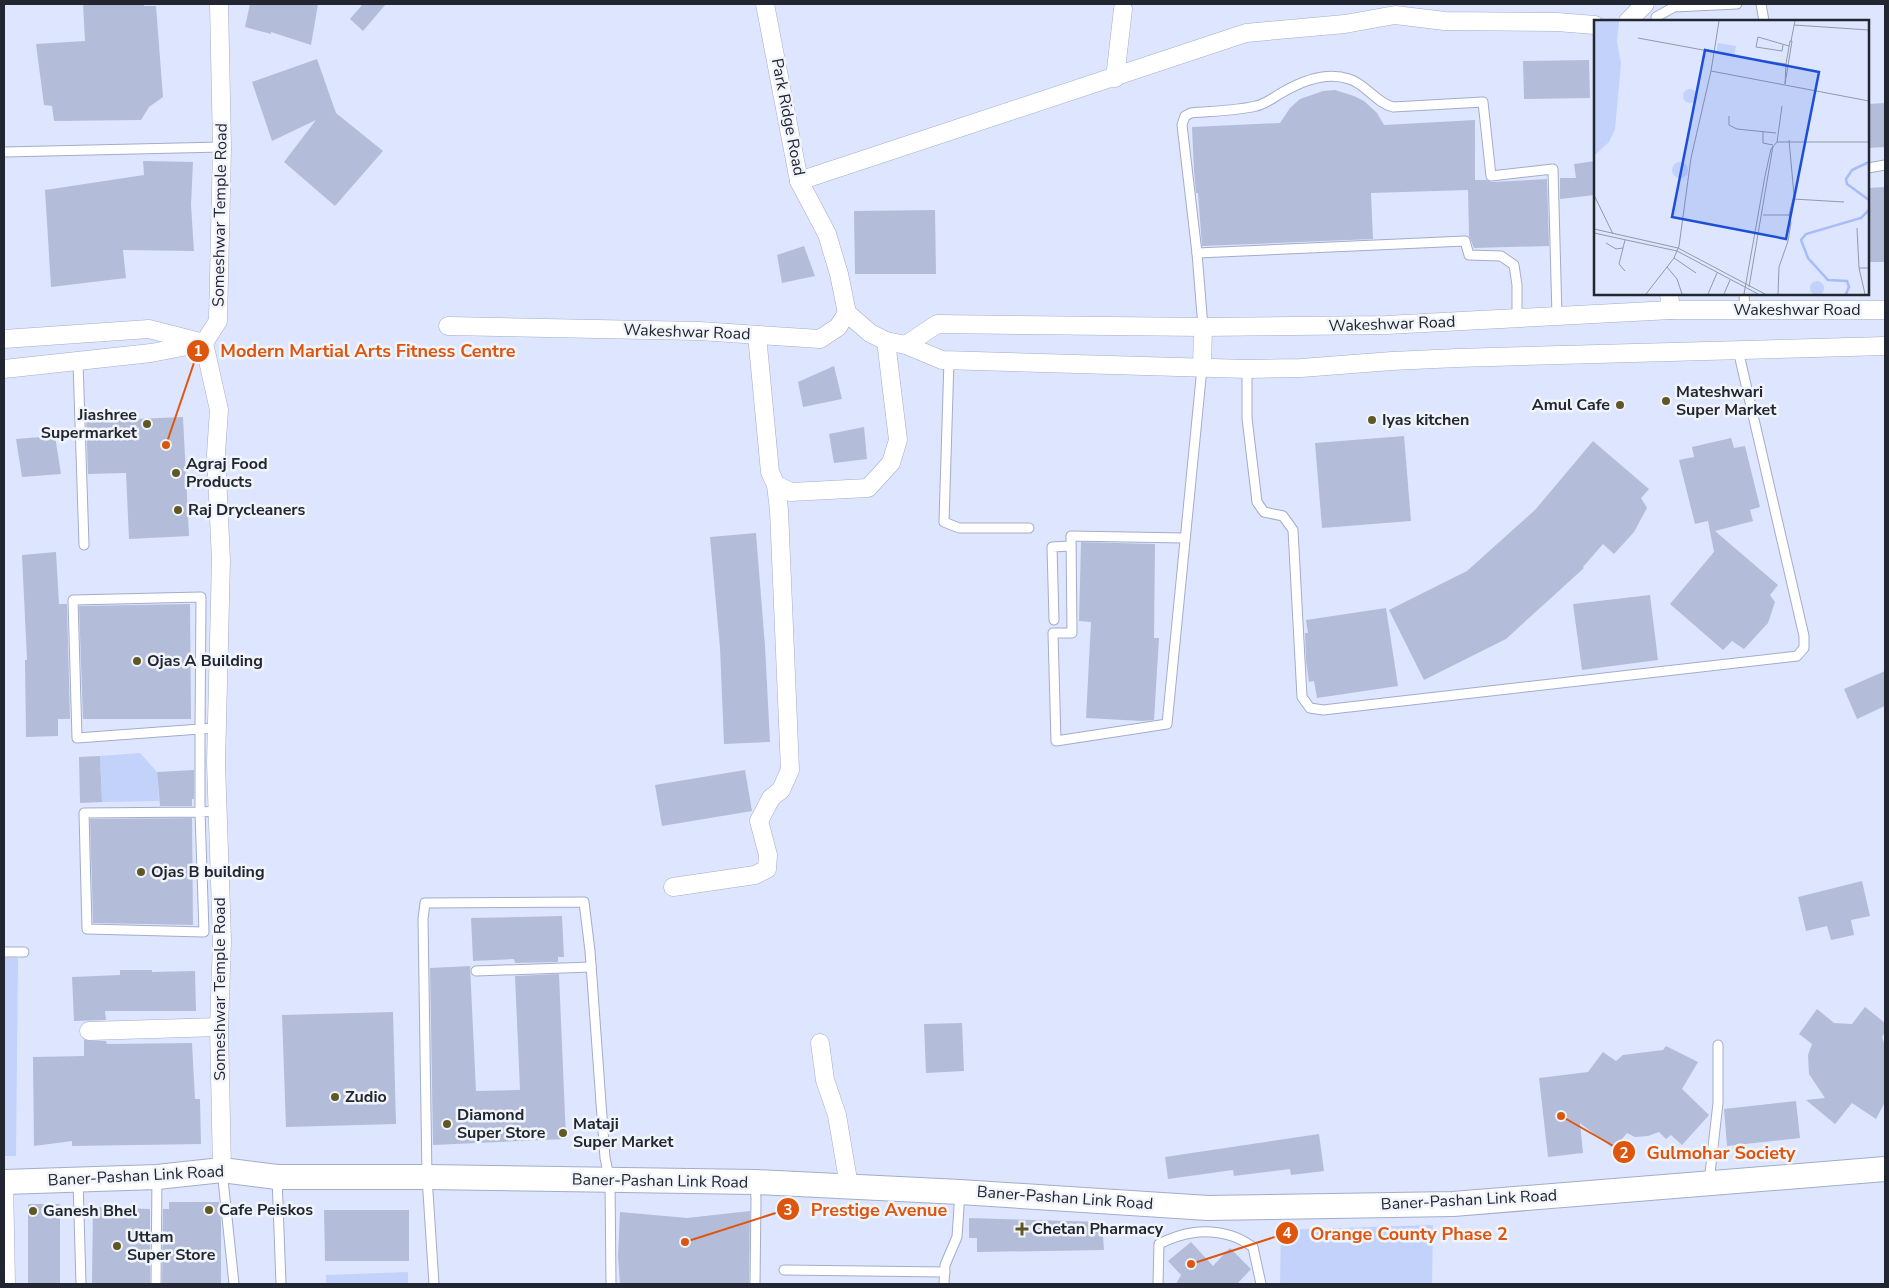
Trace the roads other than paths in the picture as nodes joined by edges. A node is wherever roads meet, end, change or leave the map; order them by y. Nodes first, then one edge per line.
1 (219, 4) edge
2 (765, 4) edge
3 (1645, 4) edge
4 (1736, 4) edge
5 (1761, 4) edge
6 (1123, 9) dead end
7 (1433, 11) edge
8 (1629, 20) edge
9 (1657, 20) edge
10 (1764, 20) edge
11 (1594, 25) edge
12 (1116, 78) junction
13 (222, 147) junction
14 (4, 152) edge
15 (1885, 165) edge
16 (1869, 168) edge
17 (799, 181) junction
18 (1197, 253) junction
19 (1670, 302) edge
20 (1745, 302) edge
21 (1885, 310) edge
22 (847, 313) junction
23 (1557, 316) junction
24 (1517, 318) junction
25 (448, 326) dead end
26 (1203, 327) junction
27 (757, 335) junction
28 (4, 340) edge
29 (886, 341) junction
30 (204, 343) junction
31 (906, 345) junction
32 (1885, 346) edge
33 (1738, 350) junction
34 (948, 360) junction
35 (78, 362) junction
36 (1202, 368) junction
37 (4, 369) edge
38 (1247, 369) junction
39 (776, 485) junction
40 (1029, 528) dead end
41 (1184, 538) junction
42 (84, 544) dead end
43 (1071, 546) junction
44 (221, 596) junction
45 (201, 597) junction
46 (1054, 620) dead end
47 (209, 729) junction
48 (218, 810) junction
49 (200, 812) junction
50 (673, 887) dead end
51 (4, 952) edge
52 (24, 952) dead end
53 (591, 967) junction
54 (476, 971) dead end
55 (219, 1027) junction
56 (89, 1031) dead end
57 (820, 1043) dead end
58 (1718, 1045) dead end
59 (1885, 1169) edge
60 (222, 1170) junction
61 (157, 1177) junction
62 (277, 1177) junction
63 (427, 1177) junction
64 (78, 1180) junction
65 (610, 1180) junction
66 (4, 1182) edge
67 (755, 1182) junction
68 (1709, 1183) junction
69 (849, 1186) junction
70 (960, 1192) junction
71 (1208, 1208) junction
72 (1204, 1232) junction
73 (784, 1270) dead end
74 (945, 1272) junction
75 (6, 1284) edge
76 (80, 1284) edge
77 (156, 1284) edge
78 (234, 1284) edge
79 (280, 1284) edge
80 (434, 1284) edge
81 (611, 1284) edge
82 (754, 1284) edge
83 (944, 1284) edge
84 (1158, 1284) edge
85 (1261, 1284) edge

1 - 13 street, Someshwar Temple Road
2 - 17 street, Park Ridge Road
3 - 8 street
4 - 9 lane
5 - 10 lane
6 - 12 street
7 - 11 street
7 - 12 street
12 - 17 street
13 - 14 lane
13 - 30 street, Someshwar Temple Road
15 - 16 lane
17 - 22 street, Park Ridge Road
18 - 23 lane
18 - 24 lane
18 - 26 lane
19 - 20 street, Wakeshwar Road
19 - 23 street, Wakeshwar Road
20 - 21 street, Wakeshwar Road
22 - 27 street, Wakeshwar Road
22 - 29 street
23 - 24 street, Wakeshwar Road
24 - 26 street, Wakeshwar Road
25 - 27 street, Wakeshwar Road
26 - 31 street, Wakeshwar Road
26 - 36 street
27 - 39 street
28 - 30 street
29 - 31 street
29 - 39 street
30 - 35 street
30 - 44 street, Someshwar Temple Road
31 - 34 street
32 - 33 street
33 - 38 street
33 - 38 lane
34 - 36 street
34 - 40 lane
35 - 37 street
35 - 42 lane
36 - 38 street
36 - 41 lane
39 - 50 street
41 - 43 lane
41 - 43 lane
43 - 46 lane
44 - 45 lane
44 - 47 street, Someshwar Temple Road
45 - 47 lane
45 - 47 lane
47 - 48 street, Someshwar Temple Road
47 - 49 lane
48 - 49 lane
48 - 55 street, Someshwar Temple Road
49 - 49 lane
51 - 52 lane
53 - 54 lane
53 - 63 lane
53 - 65 lane
55 - 56 street
55 - 60 street, Someshwar Temple Road
57 - 69 street
58 - 68 lane
59 - 68 street, Baner-Pashan Link Road
60 - 61 street, Baner-Pashan Link Road
60 - 62 street, Baner-Pashan Link Road
60 - 78 lane
61 - 64 street, Baner-Pashan Link Road
61 - 77 lane
62 - 63 street, Baner-Pashan Link Road
62 - 79 lane
63 - 65 street, Baner-Pashan Link Road
63 - 80 lane
64 - 66 street, Baner-Pashan Link Road
64 - 76 lane
65 - 67 street, Baner-Pashan Link Road
65 - 81 lane
66 - 75 street
67 - 69 street, Baner-Pashan Link Road
67 - 82 lane
68 - 71 street, Baner-Pashan Link Road
69 - 70 street, Baner-Pashan Link Road
70 - 71 street, Baner-Pashan Link Road
70 - 74 lane
71 - 72 lane
72 - 84 lane
72 - 85 lane
73 - 74 lane
74 - 83 lane

